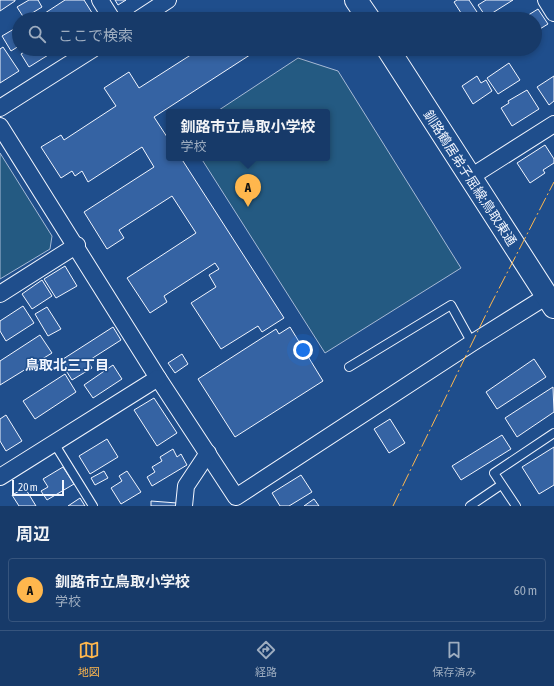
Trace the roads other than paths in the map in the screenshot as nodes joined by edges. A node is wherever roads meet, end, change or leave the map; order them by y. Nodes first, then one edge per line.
1 (100, 0) edge
2 (168, 0) edge
3 (356, 0) edge
4 (546, 0) edge
5 (108, 12) edge
6 (150, 12) edge
7 (364, 12) edge
8 (554, 12) edge
9 (82, 56) edge
10 (392, 56) edge
11 (0, 108) edge
12 (554, 124) edge
13 (0, 126) edge
14 (469, 178) junction
15 (77, 245) junction
16 (0, 294) edge
17 (550, 302) edge
18 (472, 343) junction
19 (348, 367) dead end
20 (158, 378) junction
21 (554, 433) edge
22 (54, 443) junction
23 (208, 453) junction
24 (0, 477) edge
25 (501, 484) junction
26 (236, 501) edge
27 (93, 506) edge
28 (184, 506) edge
29 (470, 506) edge
30 (516, 506) edge

1 - 5 street
2 - 6 street
3 - 7 main road
4 - 8 street
9 - 11 street
10 - 14 main road, 釧路鶴居弟子屈線;鳥取東通
12 - 14 street
13 - 15 street
14 - 17 main road, 釧路鶴居弟子屈線;鳥取東通
15 - 16 street
15 - 20 street
17 - 18 street
18 - 19 lane
18 - 26 street
20 - 22 street
20 - 23 street
21 - 25 lane
22 - 24 street
22 - 27 lane
23 - 26 street
23 - 28 street
25 - 29 lane
25 - 30 lane

